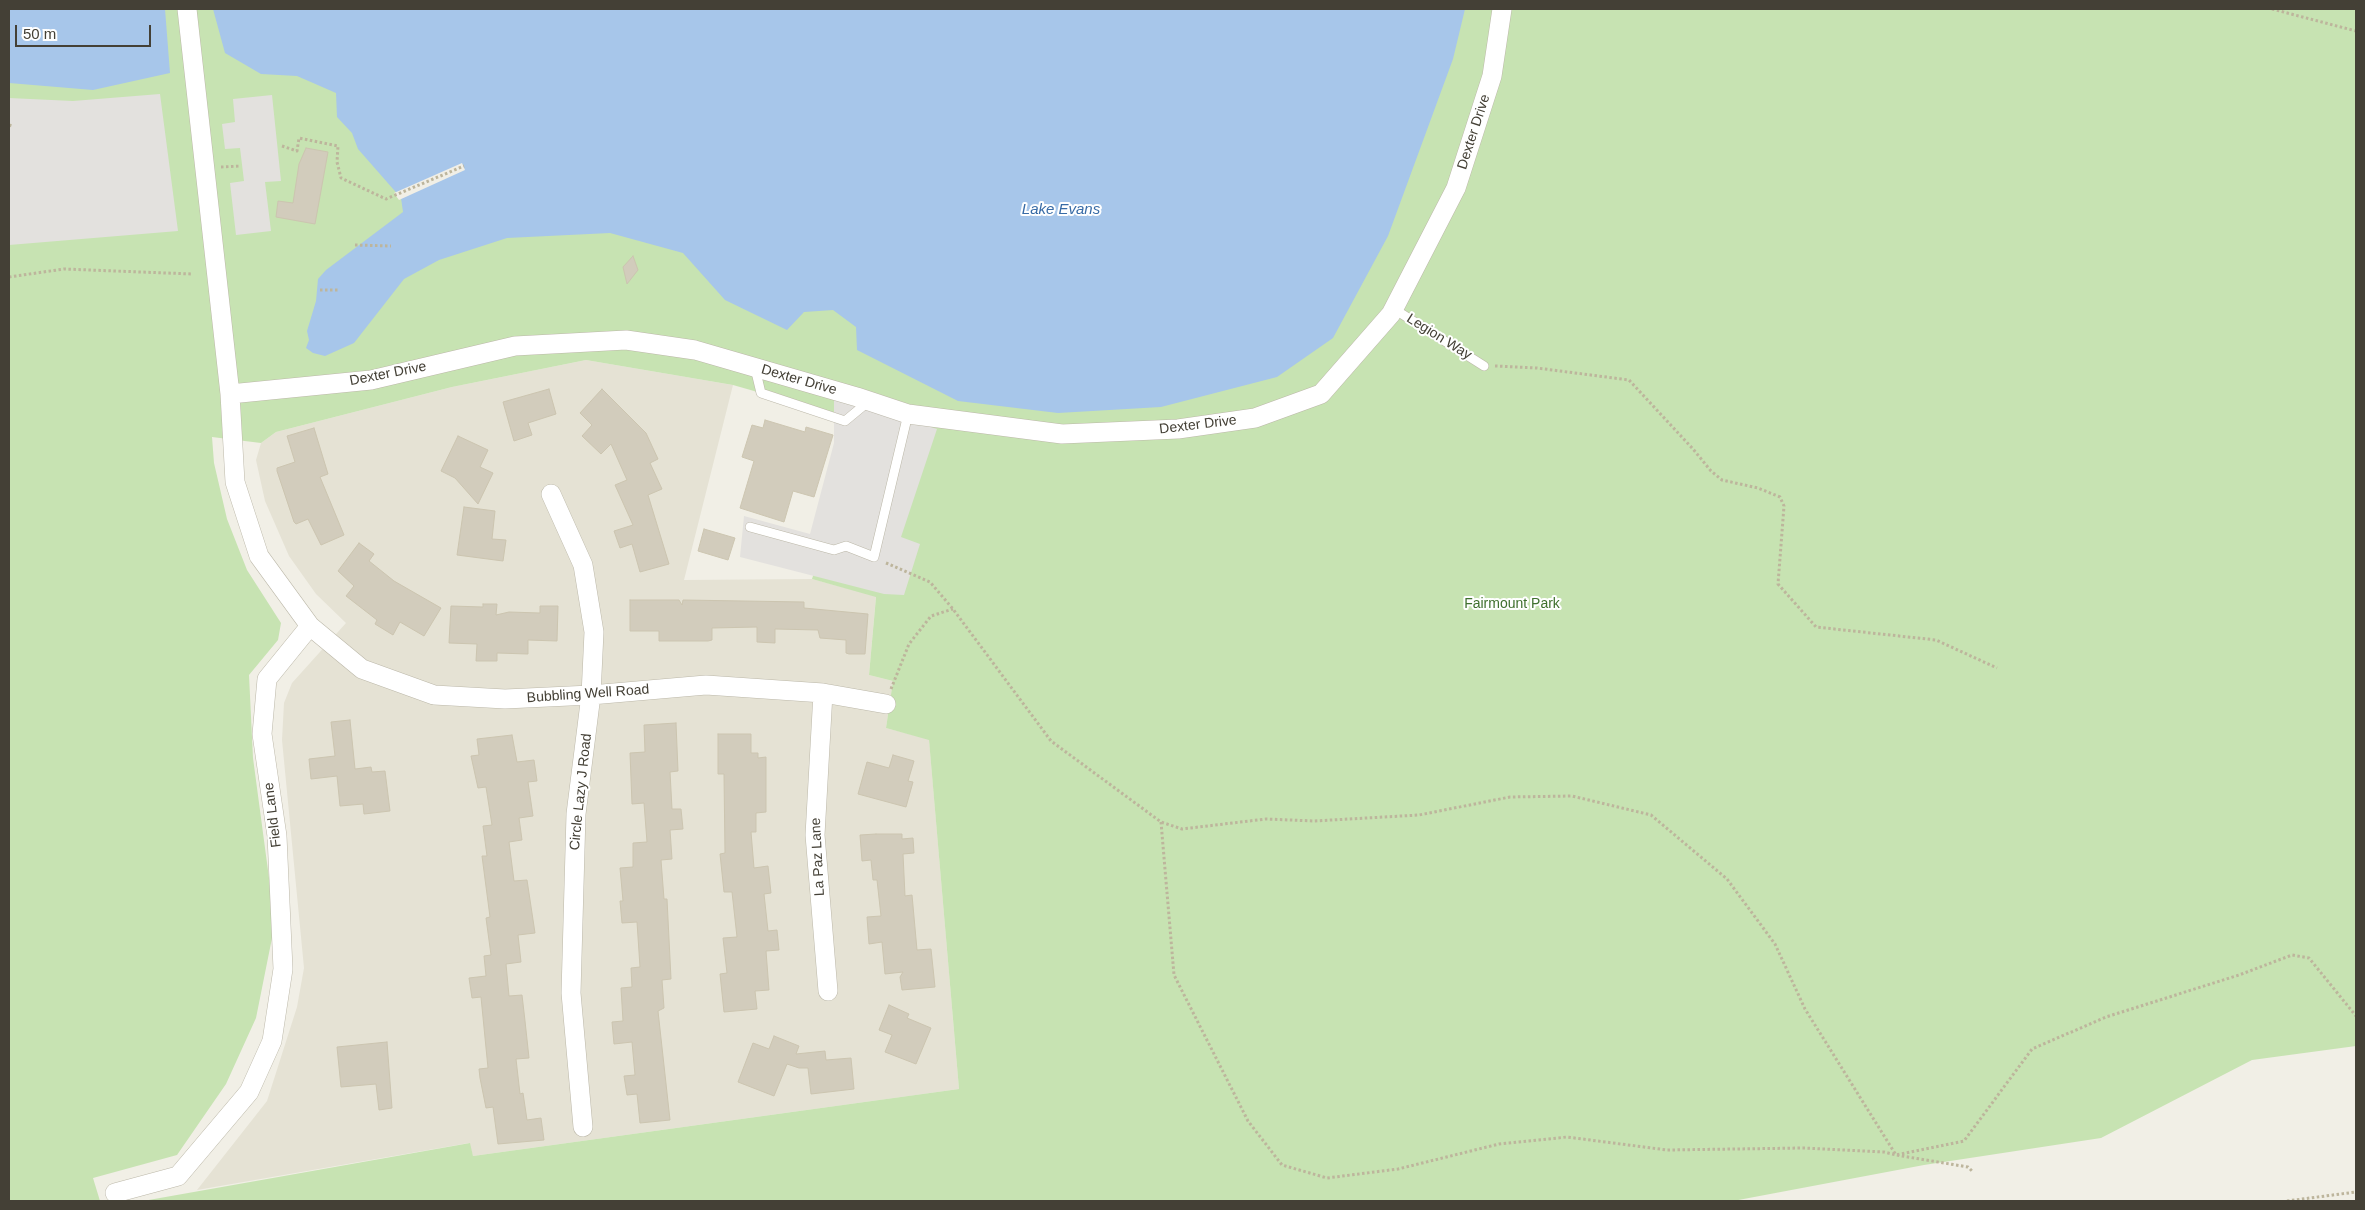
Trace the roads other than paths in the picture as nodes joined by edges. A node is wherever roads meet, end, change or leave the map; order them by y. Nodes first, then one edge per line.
1 (188, 9) edge
2 (1502, 9) edge
3 (1394, 309) junction
4 (1484, 366) road end
5 (755, 368) junction
6 (230, 394) junction
7 (869, 401) junction
8 (908, 414) junction
9 (551, 494) dead end
10 (750, 527) dead end
11 (310, 626) junction
12 (823, 693) junction
13 (591, 695) junction
14 (886, 704) road end
15 (828, 992) dead end
16 (583, 1127) dead end
17 (115, 1192) dead end

1 - 6 street
2 - 3 street, Dexter Drive
3 - 4 lane, Legion Way
3 - 8 street, Dexter Drive
5 - 6 street, Dexter Drive
5 - 7 street, Dexter Drive
5 - 7 lane
6 - 11 street
7 - 8 street, Dexter Drive
8 - 10 lane
9 - 13 street, Circle Lazy J Road
11 - 13 street, Bubbling Well Road
11 - 17 street, Field Lane
12 - 13 street, Bubbling Well Road
12 - 14 street, Bubbling Well Road
12 - 15 street, La Paz Lane
13 - 16 street, Circle Lazy J Road

